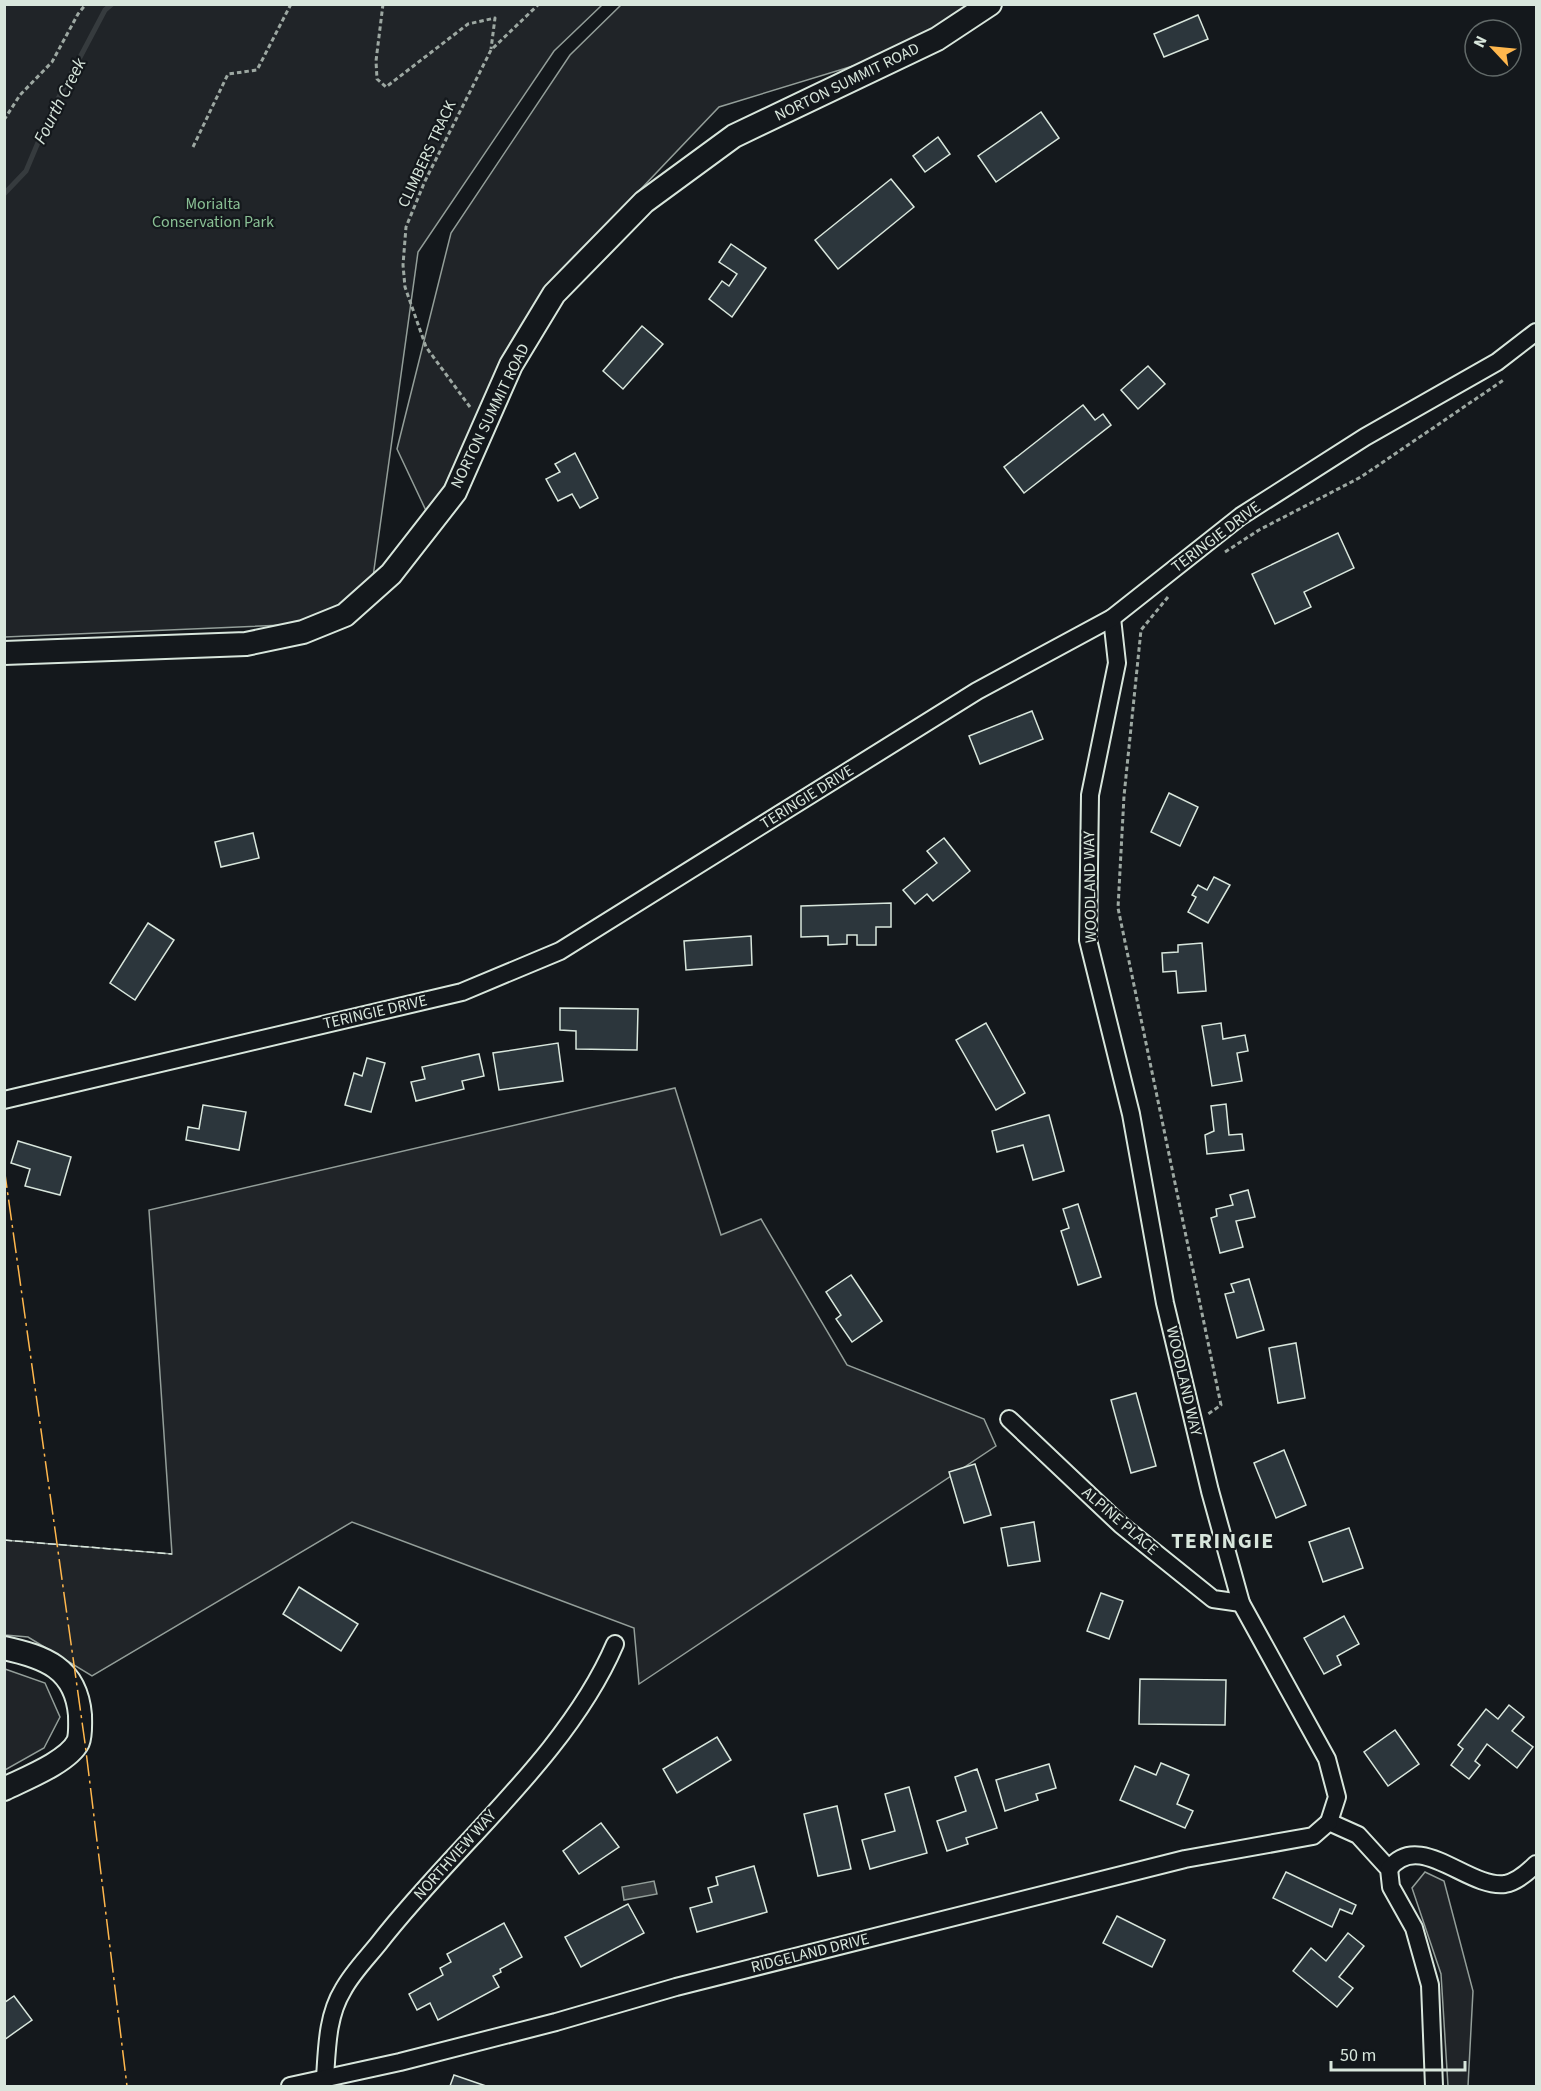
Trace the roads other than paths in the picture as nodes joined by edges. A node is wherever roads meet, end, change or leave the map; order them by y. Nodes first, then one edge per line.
1 (990, 4) edge
2 (1536, 332) edge
3 (1112, 618) junction
4 (4, 653) edge
5 (4, 1100) edge
6 (1010, 1419) dead end
7 (1241, 1603) junction
8 (615, 1644) dead end
9 (4, 1648) edge
10 (4, 1789) edge
11 (1329, 1822) junction
12 (1536, 1864) edge
13 (1389, 1869) junction
14 (325, 2078) junction
15 (290, 2086) edge
16 (1434, 2086) edge

1 - 4 main road, NORTON SUMMIT ROAD
2 - 3 street, TERINGIE DRIVE
3 - 5 street, TERINGIE DRIVE
3 - 7 street, WOODLAND WAY
6 - 7 street, ALPINE PLACE
7 - 11 street, WOODLAND WAY
8 - 14 street, NORTHVIEW WAY
9 - 10 main road
11 - 13 street
11 - 14 street, RIDGELAND DRIVE
12 - 13 street
13 - 16 street
14 - 15 street, RIDGELAND DRIVE

